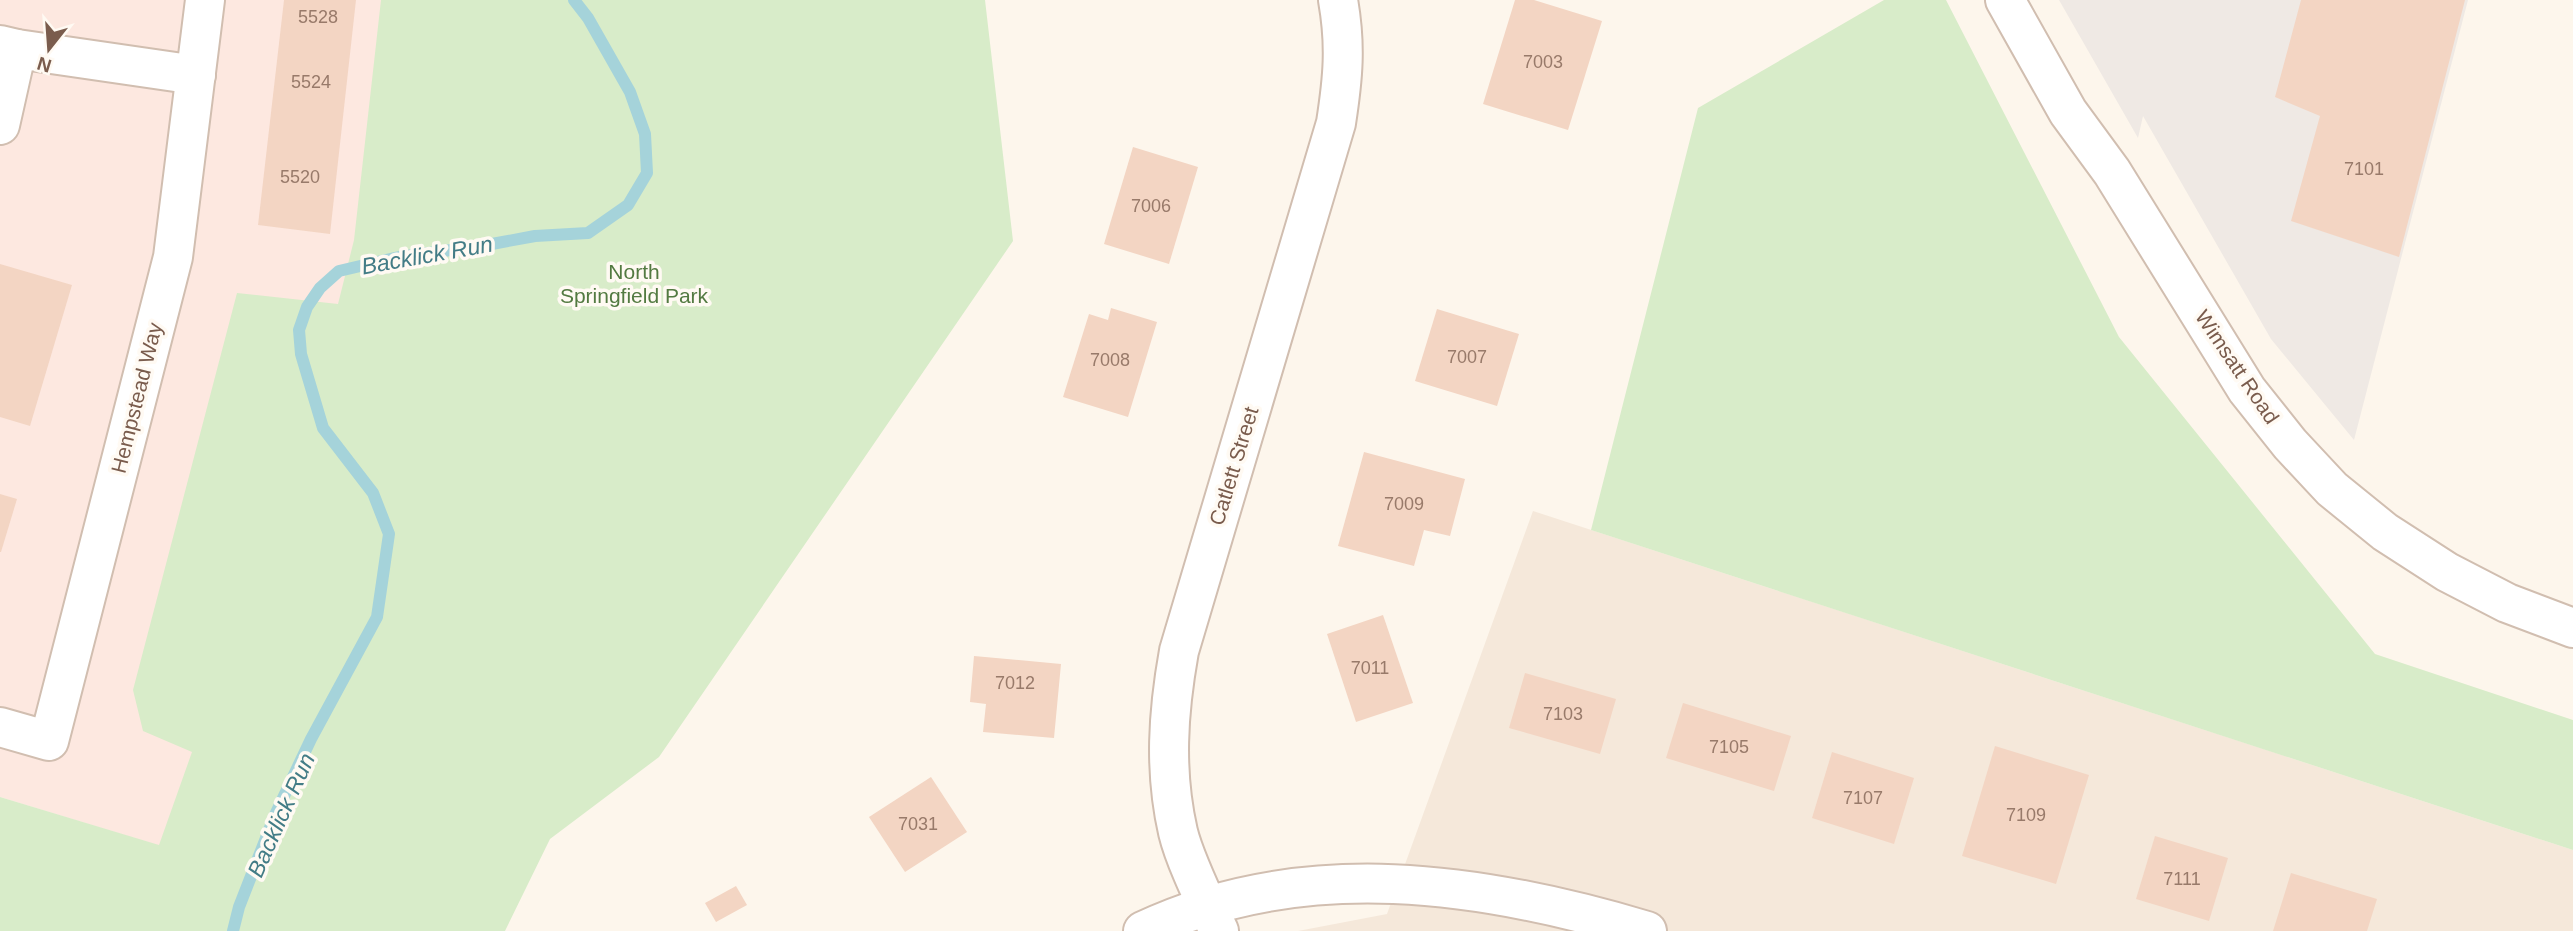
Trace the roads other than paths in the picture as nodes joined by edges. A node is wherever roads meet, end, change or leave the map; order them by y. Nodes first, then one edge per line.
1 (205, 0) edge
2 (1338, 0) edge
3 (2005, 0) edge
4 (9, 47) edge
5 (196, 75) junction
6 (0, 125) edge
7 (2573, 628) edge
8 (0, 727) edge
9 (1213, 918) edge
10 (1143, 931) edge
11 (1647, 931) edge

1 - 5 street, Hempstead Way
2 - 9 street, Catlett Street
3 - 7 street, Wimsatt Road
4 - 5 street
4 - 6 street
5 - 8 street, Hempstead Way
9 - 10 street
9 - 11 street

